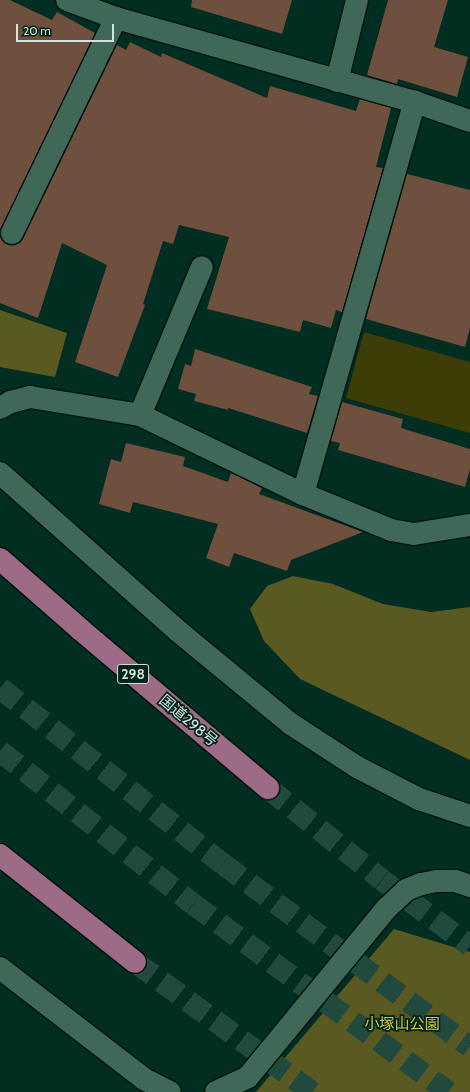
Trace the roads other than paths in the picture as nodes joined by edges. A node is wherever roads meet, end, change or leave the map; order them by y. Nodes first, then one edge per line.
1 (67, 0) edge
2 (357, 0) edge
3 (116, 18) junction
4 (337, 80) junction
5 (415, 102) junction
6 (470, 121) edge
7 (12, 233) dead end
8 (202, 267) dead end
9 (0, 408) edge
10 (140, 416) junction
11 (0, 473) edge
12 (303, 494) junction
13 (470, 526) edge
14 (0, 559) edge
15 (268, 788) tunnel mouth
16 (470, 816) edge
17 (0, 855) edge
18 (470, 886) edge
19 (135, 962) tunnel mouth
20 (0, 968) edge
21 (170, 1092) edge
22 (216, 1092) edge

1 - 3 street
2 - 4 street
3 - 4 street
3 - 7 street
4 - 5 street
5 - 6 street
5 - 12 street
8 - 10 street
9 - 10 street
10 - 12 street
11 - 16 street
12 - 13 street
14 - 15 highway, 国道298号 / 298
17 - 19 highway
18 - 22 street
20 - 21 street

